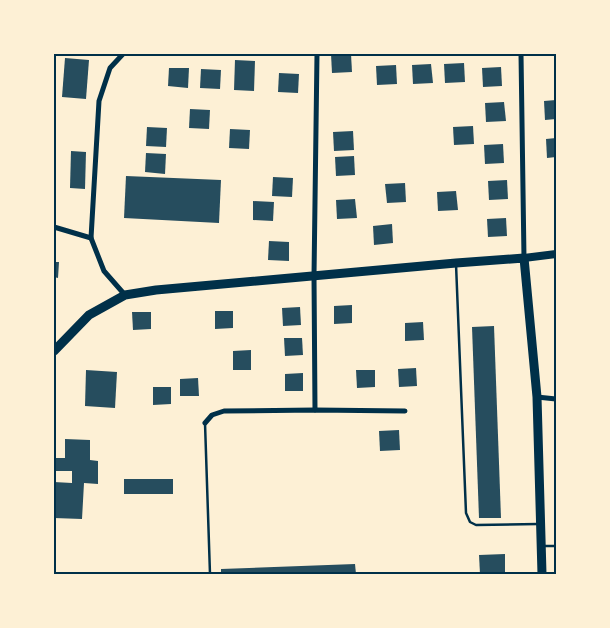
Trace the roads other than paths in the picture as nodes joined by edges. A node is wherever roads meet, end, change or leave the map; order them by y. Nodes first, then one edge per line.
1 (123, 54) edge
2 (317, 54) edge
3 (521, 54) edge
4 (54, 228) edge
5 (91, 238) junction
6 (556, 254) edge
7 (524, 258) junction
8 (456, 262) junction
9 (314, 276) junction
10 (125, 295) junction
11 (54, 351) edge
12 (537, 397) junction
13 (556, 399) edge
14 (315, 410) junction
15 (404, 411) dead end
16 (205, 423) joint
17 (541, 524) junction
18 (541, 546) junction
19 (556, 546) edge
20 (210, 574) edge
21 (542, 574) edge

1 - 5 street
2 - 9 street
3 - 7 street
4 - 5 street
5 - 10 street
6 - 7 main road
7 - 8 main road
7 - 12 main road
8 - 9 main road
8 - 17 lane
9 - 10 main road
9 - 14 street
10 - 11 main road
12 - 13 street
12 - 17 main road
14 - 15 street
14 - 16 street
16 - 20 lane
17 - 18 main road
18 - 19 lane
18 - 21 main road

